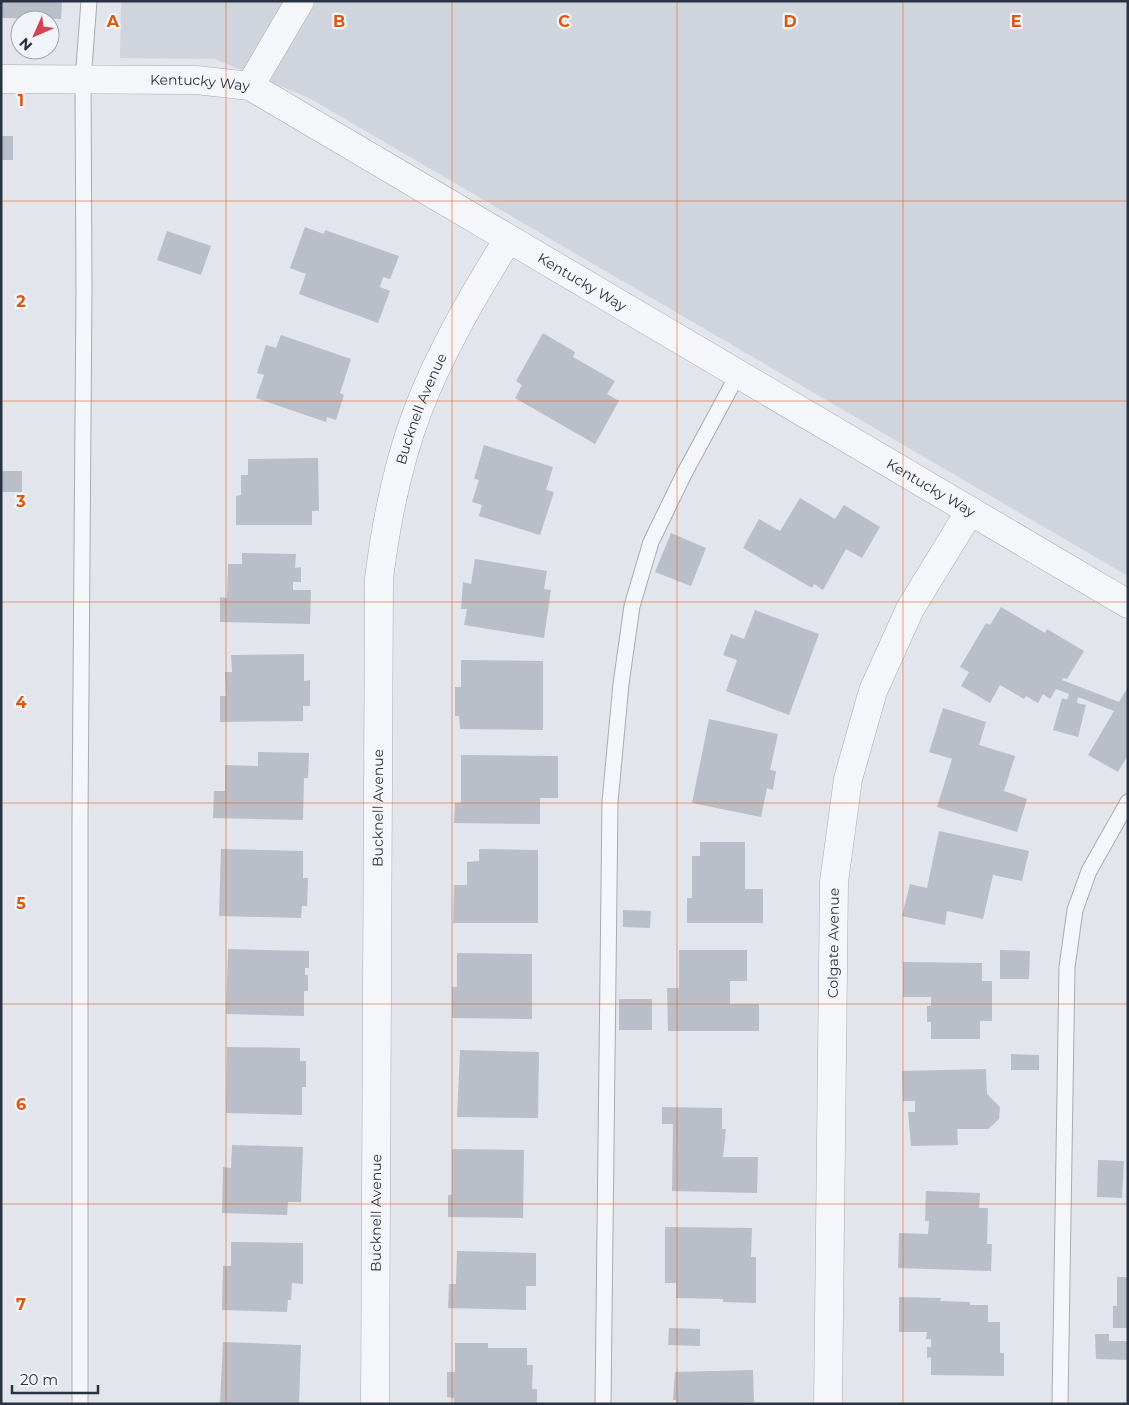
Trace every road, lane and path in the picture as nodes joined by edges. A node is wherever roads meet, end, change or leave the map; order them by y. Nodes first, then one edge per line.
1 (89, 1) edge
2 (300, 1) edge
3 (1, 79) edge
4 (83, 80) junction
5 (250, 86) junction
6 (508, 239) junction
7 (738, 374) junction
8 (970, 511) junction
9 (1128, 604) edge
10 (1128, 802) edge
11 (80, 1404) edge
12 (375, 1404) edge
13 (603, 1404) edge
14 (828, 1404) edge
15 (1060, 1404) edge

1 - 4 lane
2 - 5 street
3 - 4 street, Kentucky Way
4 - 5 street, Kentucky Way
4 - 11 lane
5 - 6 street, Kentucky Way
6 - 7 street, Kentucky Way
6 - 12 street, Bucknell Avenue
7 - 8 street, Kentucky Way
7 - 13 lane
8 - 9 street, Kentucky Way
8 - 14 street, Colgate Avenue
10 - 15 lane

